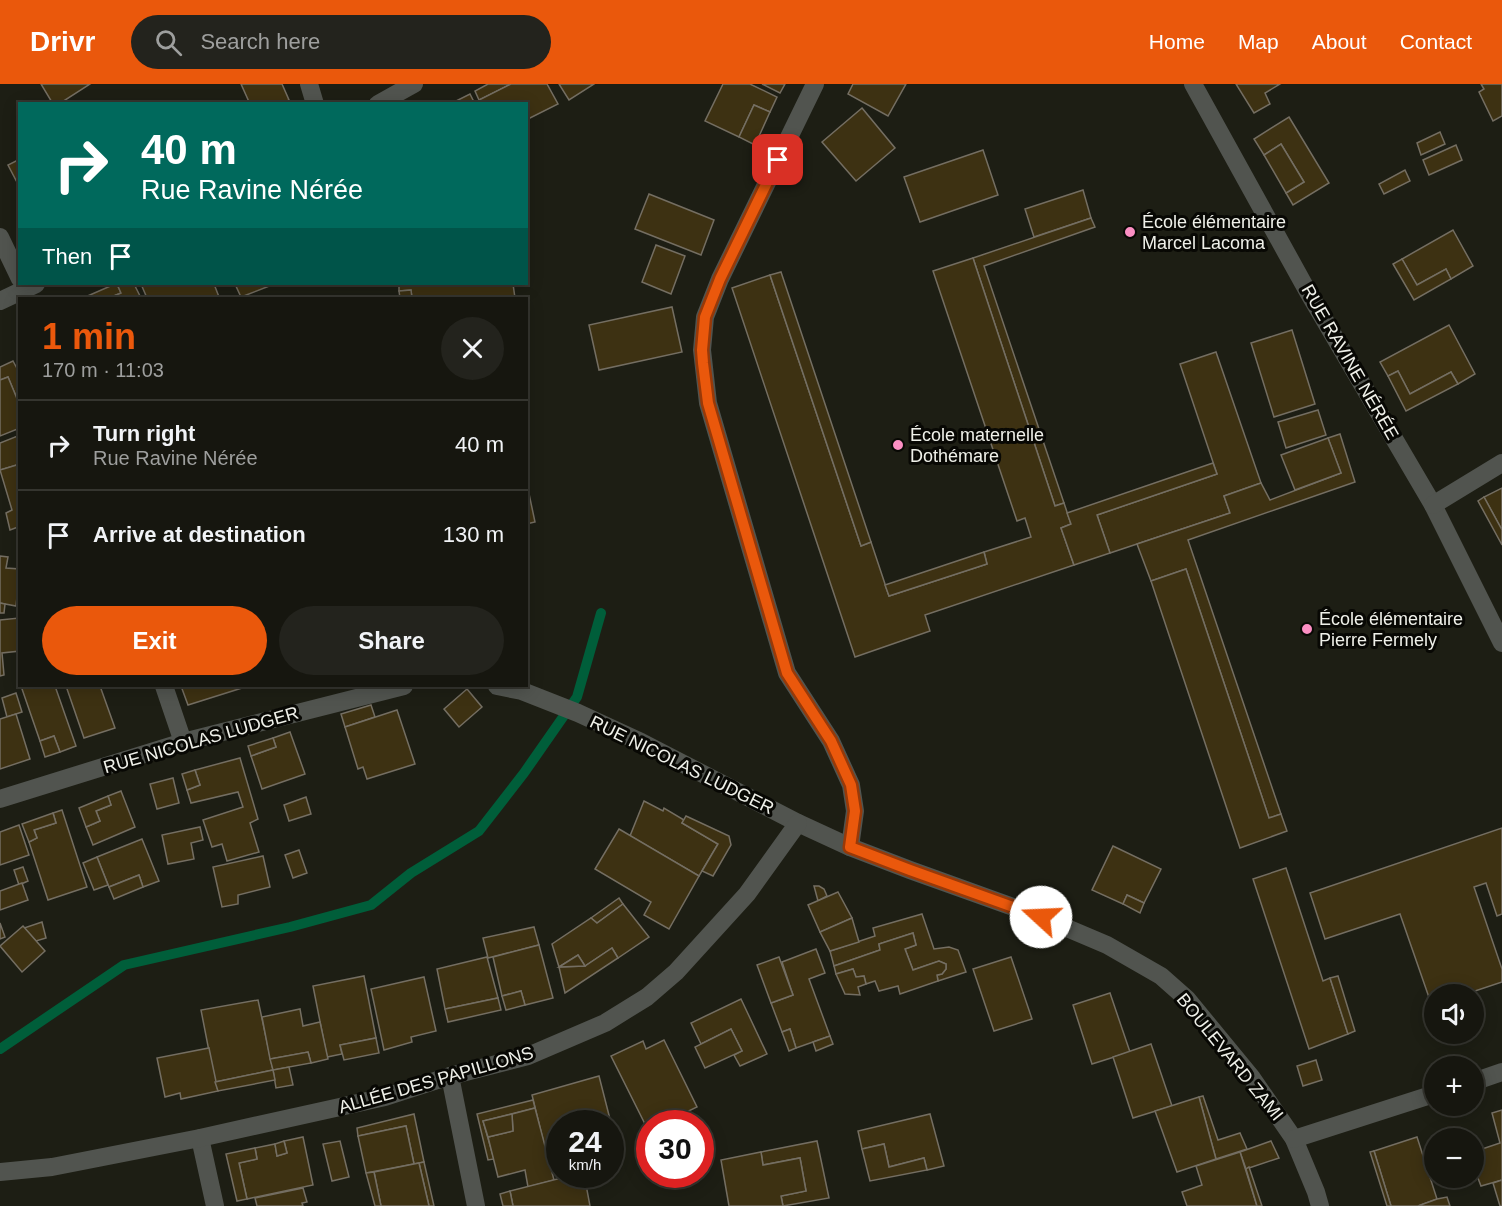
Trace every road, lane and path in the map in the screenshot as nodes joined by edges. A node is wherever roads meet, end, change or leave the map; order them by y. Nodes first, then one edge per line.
1 (309, 84) edge
2 (414, 84) edge
3 (815, 84) edge
4 (1193, 84) edge
5 (314, 102) edge
6 (382, 102) edge
7 (0, 237) edge
8 (18, 272) edge
9 (26, 287) edge
10 (0, 301) edge
11 (1502, 462) edge
12 (1433, 505) junction
13 (1502, 643) edge
14 (164, 687) edge
15 (400, 687) edge
16 (502, 687) edge
17 (183, 742) junction
18 (0, 799) edge
19 (798, 823) junction
20 (850, 847) junction
21 (1502, 1072) edge
22 (450, 1076) junction
23 (1484, 1078) edge
24 (1424, 1097) edge
25 (200, 1138) junction
26 (1294, 1139) junction
27 (0, 1173) edge
28 (215, 1206) edge
29 (476, 1206) edge
30 (1320, 1206) edge

1 - 5 street
2 - 6 street
3 - 20 street
4 - 12 street, RUE RAVINE NÉRÉE
7 - 8 street
9 - 10 street
11 - 12 street
12 - 13 street, RUE RAVINE NÉRÉE
14 - 17 street
15 - 17 street, RUE NICOLAS LUDGER
16 - 19 street, RUE NICOLAS LUDGER
17 - 18 street, RUE NICOLAS LUDGER
19 - 20 street, BOULEVARD ZAMI
19 - 22 street, ALLÉE DES PAPILLONS
20 - 26 street, BOULEVARD ZAMI
21 - 23 street
22 - 25 street, ALLÉE DES PAPILLONS
22 - 29 street
24 - 26 street
25 - 27 street, ALLÉE DES PAPILLONS
25 - 28 street
26 - 30 street, BOULEVARD ZAMI

